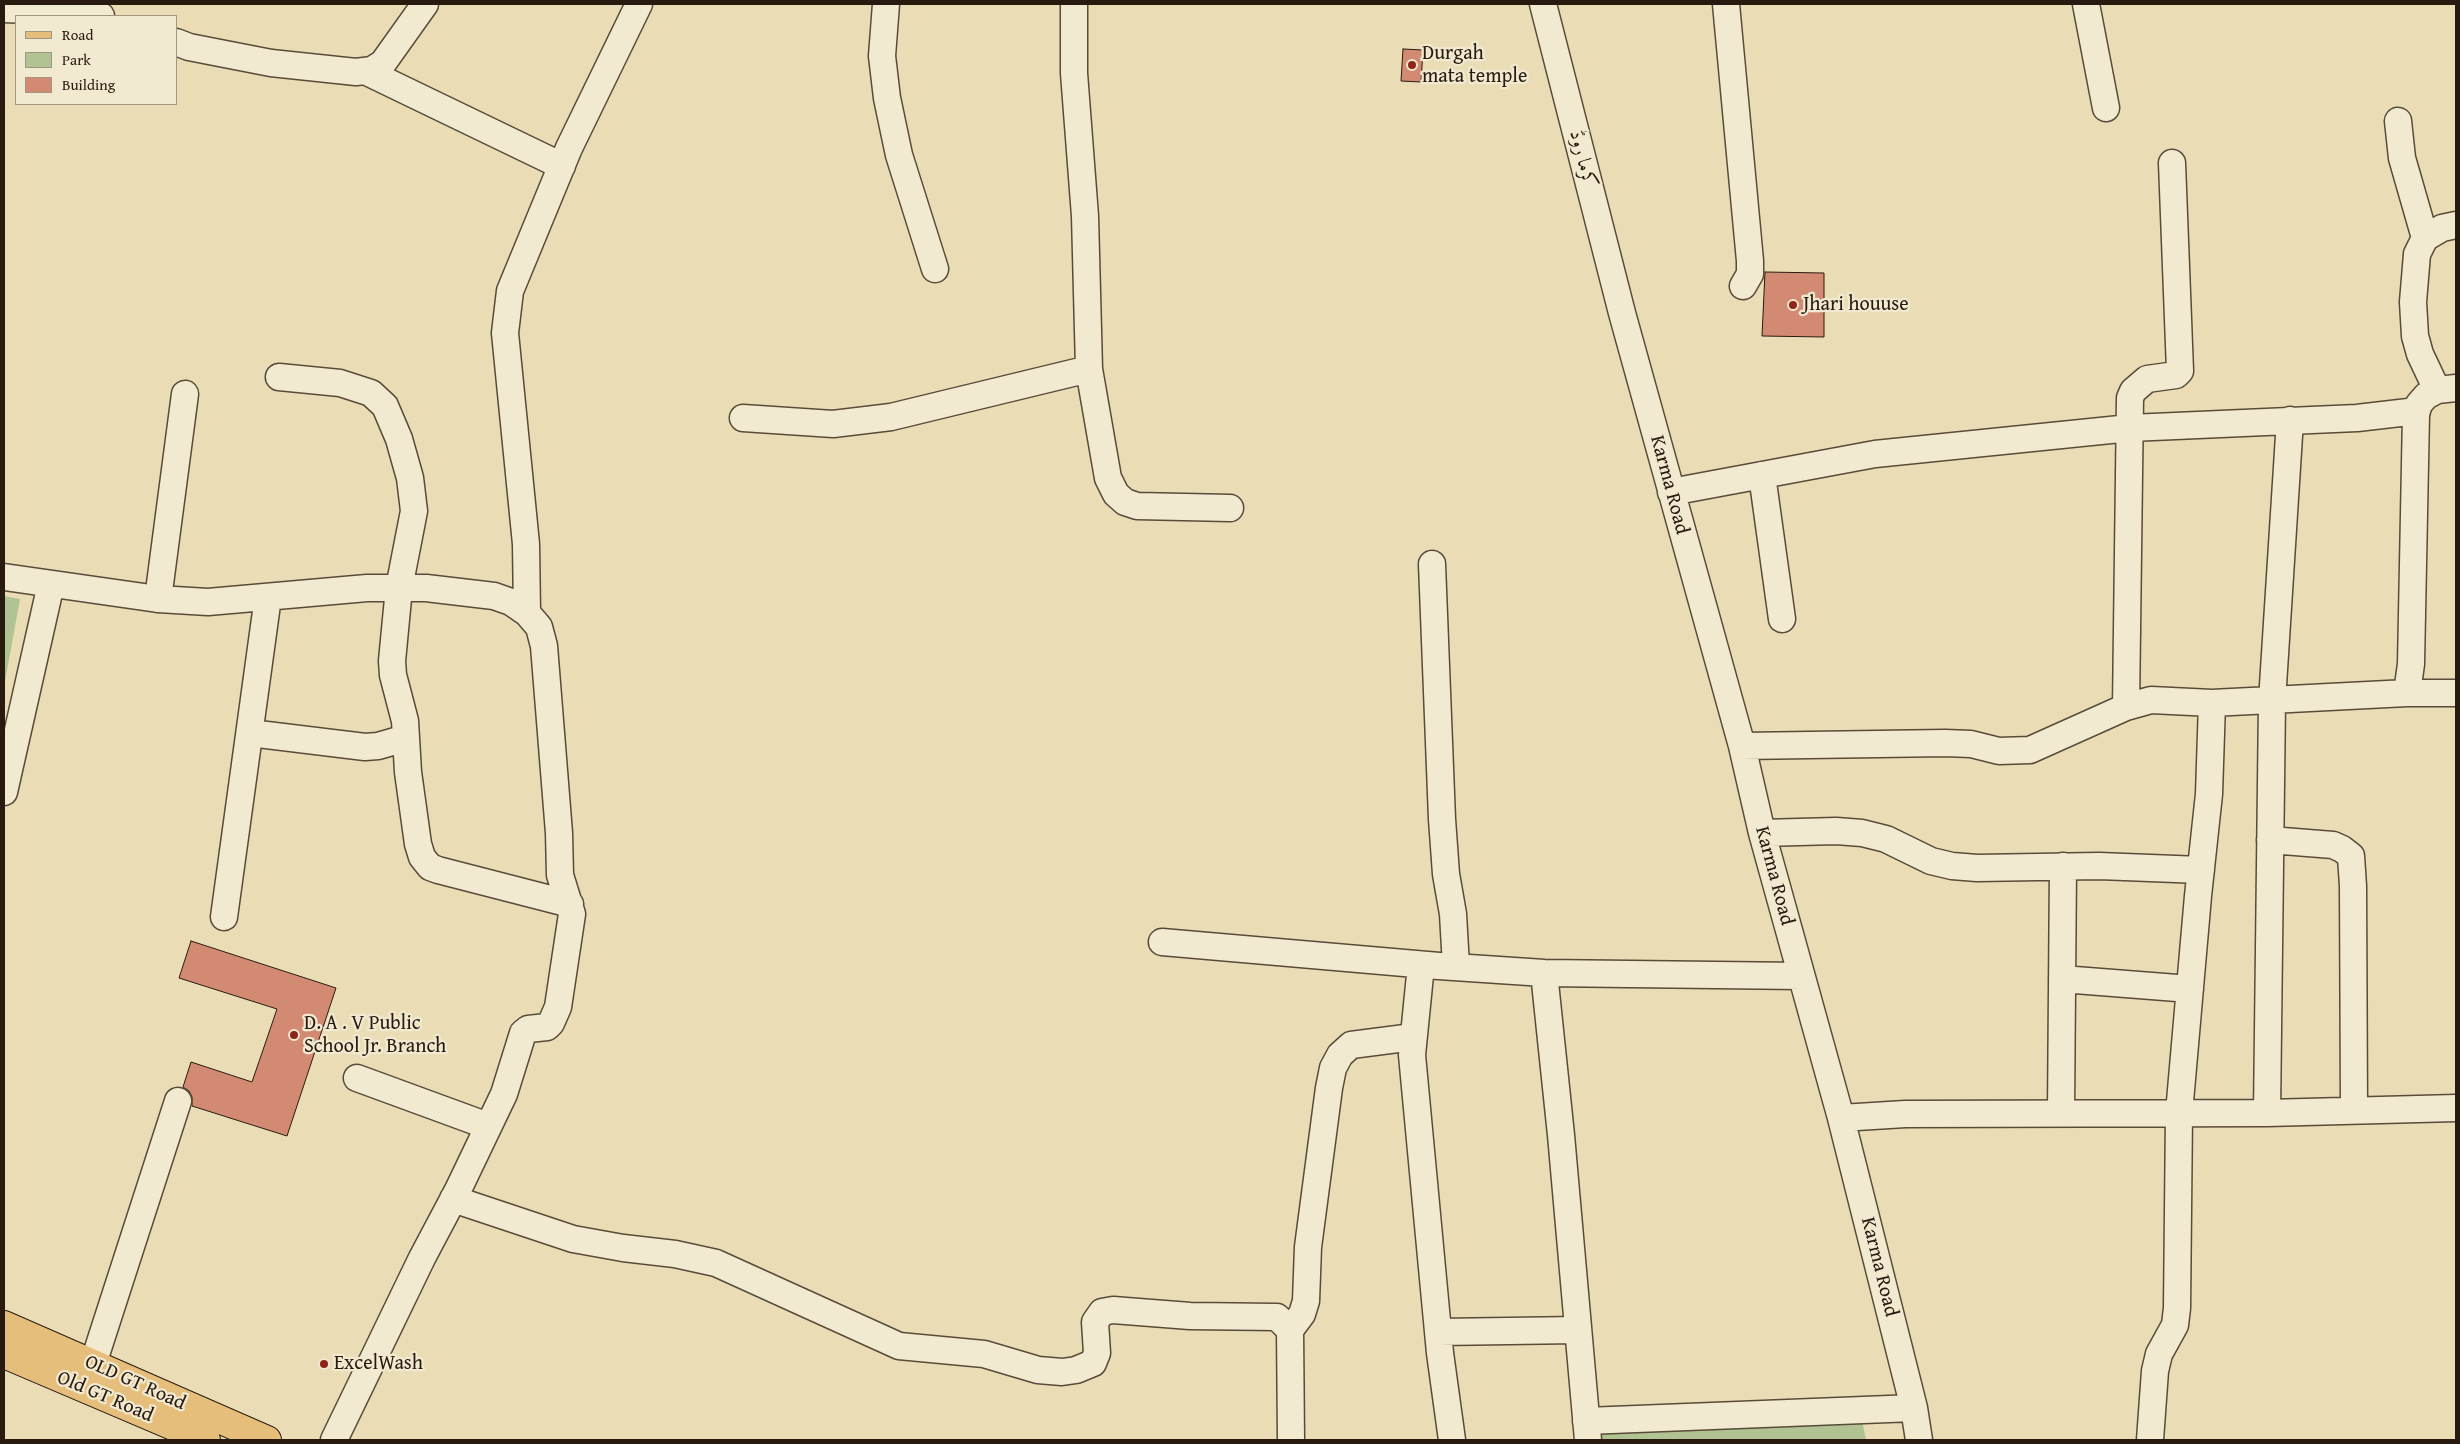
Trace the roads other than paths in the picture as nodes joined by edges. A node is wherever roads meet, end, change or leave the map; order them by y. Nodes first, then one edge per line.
1 (425, 4) edge
2 (639, 4) edge
3 (886, 4) edge
4 (1074, 4) edge
5 (1543, 4) edge
6 (1726, 4) edge
7 (2086, 4) edge
8 (4, 9) edge
9 (96, 15) edge
10 (178, 43) edge
11 (365, 71) junction
12 (2106, 108) dead end
13 (2398, 121) dead end
14 (2172, 163) dead end
15 (562, 166) junction
16 (2456, 224) edge
17 (2425, 238) junction
18 (935, 269) dead end
19 (1743, 286) dead end
20 (1622, 313) joint
21 (1089, 369) junction
22 (279, 377) dead end
23 (2447, 389) edge
24 (185, 394) dead end
25 (2417, 411) junction
26 (743, 418) dead end
27 (2290, 420) junction
28 (2130, 428) junction
29 (1762, 475) junction
30 (1671, 492) junction
31 (1230, 508) dead end
32 (1432, 564) dead end
33 (4, 577) edge
34 (51, 584) junction
35 (399, 588) junction
36 (268, 597) junction
37 (158, 599) junction
38 (527, 613) junction
39 (1782, 619) dead end
40 (2407, 693) junction
41 (2456, 693) edge
42 (2272, 701) junction
43 (2212, 703) junction
44 (2126, 707) junction
45 (250, 732) junction
46 (406, 738) junction
47 (1742, 746) junction
48 (4, 792) edge
49 (1762, 833) junction
50 (2270, 840) junction
51 (2063, 866) junction
52 (2201, 870) junction
53 (570, 904) junction
54 (224, 917) dead end
55 (1162, 942) dead end
56 (1421, 965) junction
57 (1456, 966) junction
58 (1544, 973) junction
59 (1801, 976) junction
60 (2062, 979) junction
61 (2190, 988) junction
62 (1413, 1037) junction
63 (357, 1078) dead end
64 (178, 1101) dead end
65 (2456, 1108) edge
66 (2354, 1110) junction
67 (2180, 1112) junction
68 (2267, 1112) junction
69 (2061, 1113) junction
70 (1841, 1118) junction
71 (488, 1126) junction
72 (453, 1199) junction
73 (4, 1325) edge
74 (1290, 1330) junction
75 (1578, 1330) junction
76 (1439, 1332) junction
77 (4, 1354) edge
78 (93, 1364) junction
79 (1914, 1408) junction
80 (1587, 1431) edge
81 (206, 1440) edge
82 (266, 1440) edge
83 (334, 1440) edge
84 (1291, 1440) edge
85 (1452, 1440) edge
86 (1920, 1440) edge
87 (2150, 1440) edge

1 - 11 street
2 - 15 street
3 - 18 street
4 - 21 street
5 - 20 street, کرما روڈ
6 - 19 street
7 - 12 street
8 - 9 street
10 - 11 street
11 - 15 street
13 - 17 street
14 - 28 street
15 - 38 street
16 - 17 street
17 - 23 street
20 - 30 street, Karma Road
21 - 26 street
21 - 31 street
22 - 35 street
23 - 25 street
24 - 37 street
25 - 27 street
25 - 40 street
27 - 28 street
27 - 42 street
28 - 29 street
28 - 44 street
29 - 30 street
29 - 39 street
30 - 47 street, Karma Road
32 - 57 street
33 - 34 street
34 - 37 street
34 - 48 street
35 - 36 street
35 - 38 street
35 - 46 street
36 - 37 street
36 - 45 street
38 - 53 street
40 - 41 street
40 - 42 street
42 - 43 street
42 - 50 street
43 - 44 street
43 - 52 street
44 - 47 street
45 - 46 street
45 - 54 street
46 - 53 street
47 - 49 street, Karma Road
49 - 51 street
49 - 59 street, Karma Road
50 - 66 street
50 - 68 street
51 - 52 street
51 - 60 street
52 - 61 street
53 - 71 street
55 - 56 street
56 - 57 street
56 - 62 street
57 - 58 street
58 - 59 street
58 - 75 street
59 - 70 street, Karma Road
60 - 61 street
60 - 69 street
61 - 67 street
62 - 74 street
62 - 76 street
63 - 71 street
64 - 78 street
65 - 66 street
66 - 68 street
67 - 68 street
67 - 69 street
67 - 87 street
69 - 70 street
70 - 79 street, Karma Road
71 - 72 street
72 - 74 street
72 - 83 street
73 - 78 main road, OLD GT Road
74 - 84 street
75 - 76 street
75 - 80 street
76 - 85 street
77 - 81 main road, Old GT Road
78 - 82 main road, OLD GT Road
79 - 80 street
79 - 86 street, Karma Road

